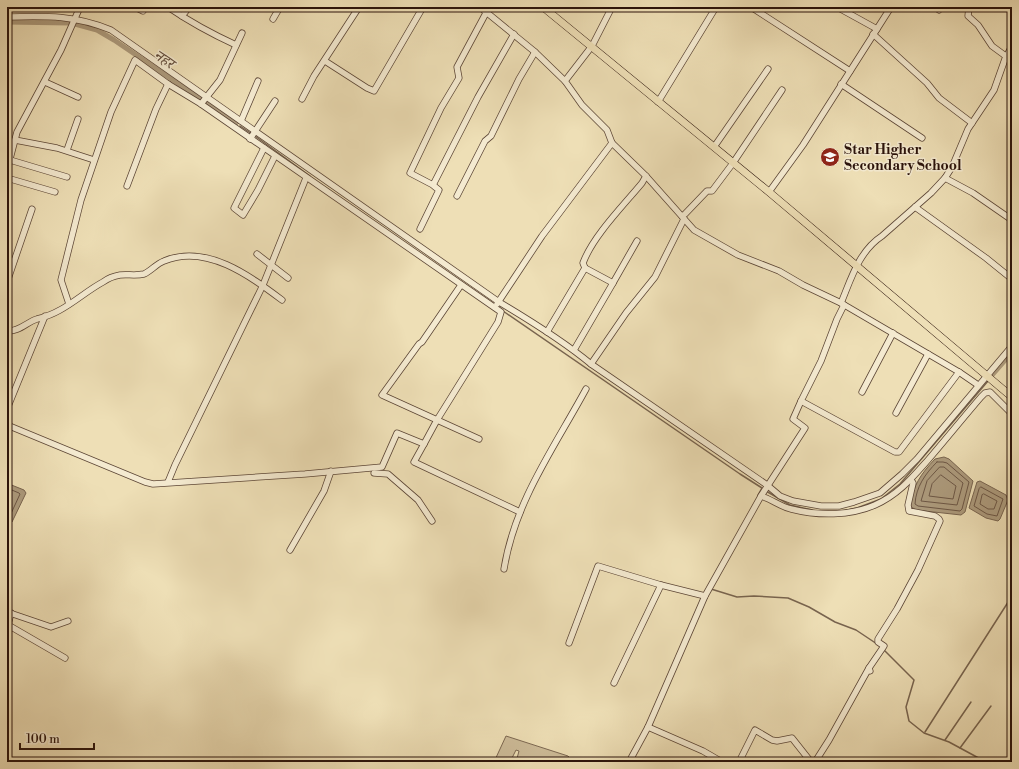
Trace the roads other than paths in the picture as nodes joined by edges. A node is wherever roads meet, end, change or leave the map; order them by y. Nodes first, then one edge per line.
1 (80, 7) edge
2 (135, 7) edge
3 (146, 7) edge
4 (168, 7) edge
5 (189, 7) edge
6 (280, 7) edge
7 (359, 7) edge
8 (423, 7) edge
9 (480, 7) edge
10 (544, 7) edge
11 (612, 7) edge
12 (716, 7) edge
13 (752, 7) edge
14 (838, 7) edge
15 (891, 7) edge
16 (969, 7) edge
17 (486, 13) junction
18 (182, 16) junction
19 (7, 17) edge
20 (74, 18) junction
21 (273, 19) dead end
22 (877, 29) junction
23 (242, 33) dead end
24 (514, 34) junction
25 (873, 34) junction
26 (236, 44) junction
27 (592, 46) junction
28 (1012, 48) edge
29 (535, 52) junction
30 (1007, 57) junction
31 (325, 61) junction
32 (768, 69) dead end
33 (850, 71) junction
34 (258, 81) dead end
35 (564, 81) junction
36 (45, 82) junction
37 (168, 84) junction
38 (842, 84) junction
39 (782, 90) dead end
40 (78, 97) dead end
41 (207, 97) junction
42 (302, 99) dead end
43 (274, 102) dead end
44 (658, 102) junction
45 (201, 104) junction
46 (78, 119) dead end
47 (241, 121) junction
48 (972, 123) junction
49 (255, 131) junction
50 (922, 138) dead end
51 (250, 139) junction
52 (15, 140) junction
53 (612, 143) junction
54 (714, 147) junction
55 (264, 148) junction
56 (66, 150) junction
57 (275, 156) junction
58 (10, 160) junction
59 (94, 160) junction
60 (733, 163) junction
61 (7, 169) edge
62 (646, 176) junction
63 (7, 178) edge
64 (67, 178) dead end
65 (306, 178) junction
66 (945, 178) junction
67 (127, 186) dead end
68 (434, 186) dead end
69 (56, 192) dead end
70 (769, 192) junction
71 (457, 196) dead end
72 (915, 207) junction
73 (32, 209) dead end
74 (683, 217) junction
75 (1012, 220) edge
76 (420, 229) dead end
77 (637, 241) dead end
78 (257, 254) dead end
79 (7, 260) edge
80 (14, 262) junction
81 (271, 265) junction
82 (856, 265) junction
83 (585, 268) junction
84 (288, 278) dead end
85 (1012, 279) edge
86 (7, 282) edge
87 (613, 282) junction
88 (263, 285) junction
89 (461, 285) junction
90 (282, 300) dead end
91 (69, 304) junction
92 (497, 304) junction
93 (843, 304) junction
94 (45, 316) junction
95 (7, 331) edge
96 (547, 332) junction
97 (893, 333) junction
98 (1012, 346) edge
99 (574, 350) junction
100 (928, 354) junction
101 (591, 364) junction
102 (959, 372) junction
103 (986, 375) junction
104 (978, 385) junction
105 (586, 388) dead end
106 (862, 392) dead end
107 (1012, 397) edge
108 (801, 401) junction
109 (7, 409) edge
110 (896, 413) dead end
111 (1012, 414) edge
112 (437, 420) junction
113 (7, 425) edge
114 (479, 439) dead end
115 (424, 444) junction
116 (331, 471) junction
117 (374, 473) dead end
118 (911, 480) junction
119 (168, 482) junction
120 (767, 485) junction
121 (761, 496) junction
122 (520, 512) junction
123 (432, 520) dead end
124 (290, 550) dead end
125 (504, 569) dead end
126 (661, 585) junction
127 (705, 596) junction
128 (9, 612) edge
129 (68, 621) dead end
130 (569, 643) dead end
131 (66, 658) dead end
132 (614, 683) dead end
133 (648, 727) junction
134 (629, 762) edge
135 (722, 762) edge
136 (739, 762) edge
137 (811, 762) edge
138 (815, 762) edge

1 - 20 street
2 - 3 street
4 - 18 street
5 - 18 street
6 - 21 street
7 - 31 street
8 - 31 street
9 - 17 street
10 - 27 main road
11 - 27 street
12 - 44 street
13 - 33 street
14 - 22 street
15 - 22 street
16 - 30 street
17 - 24 street
17 - 24 street
18 - 26 street
19 - 20 street
20 - 36 street
20 - 41 street
22 - 25 street
23 - 26 street
24 - 29 street
25 - 33 street
25 - 48 street
26 - 41 street
27 - 35 street
27 - 44 main road
28 - 30 street
29 - 35 street
29 - 71 street
30 - 48 street
31 - 42 street
32 - 54 street
33 - 38 street
34 - 47 street
35 - 53 street
36 - 40 street
36 - 52 street
37 - 45 street
37 - 59 street
37 - 67 street
38 - 50 street
38 - 70 street
39 - 60 street
41 - 45 street
41 - 47 street
43 - 49 street
44 - 54 main road
45 - 51 street
46 - 56 street
47 - 49 street
48 - 66 street
49 - 51 street
49 - 92 street
51 - 55 street
52 - 56 street
52 - 58 street
53 - 62 street
53 - 92 street
54 - 60 main road
55 - 57 street
55 - 57 street
56 - 59 street
57 - 65 street
58 - 61 street
58 - 64 street
59 - 91 street
60 - 70 main road
60 - 74 street
62 - 74 street
62 - 83 street
63 - 69 street
65 - 81 street
65 - 89 street
66 - 72 street
66 - 75 street
68 - 76 street
70 - 82 main road
72 - 82 street
72 - 85 street
73 - 80 street
74 - 93 street
74 - 101 street
77 - 87 street
78 - 81 street
79 - 80 street
80 - 86 street
81 - 84 street
81 - 88 street
82 - 93 street
82 - 103 main road
83 - 87 street
83 - 96 street
87 - 99 street
88 - 90 street
88 - 91 street
88 - 119 street
89 - 92 street
89 - 112 street
91 - 94 street
92 - 96 street
92 - 112 street
93 - 97 street
93 - 108 street
94 - 95 street
94 - 109 street
96 - 99 street
97 - 100 street
97 - 106 street
98 - 103 street
99 - 101 street
100 - 102 street
100 - 110 street
101 - 120 street
102 - 104 street
102 - 108 street
103 - 104 street
103 - 107 main road
104 - 120 street
105 - 122 street
108 - 120 street
111 - 118 street
112 - 114 street
112 - 115 street
113 - 119 street
115 - 116 street
115 - 122 street
116 - 119 street
116 - 124 street
117 - 123 street
118 - 121 street
118 - 138 street
120 - 121 street
121 - 127 street
122 - 125 street
126 - 127 street
126 - 130 street
126 - 132 street
127 - 133 street
128 - 129 street
128 - 131 street
133 - 134 street
133 - 135 street
136 - 137 street

